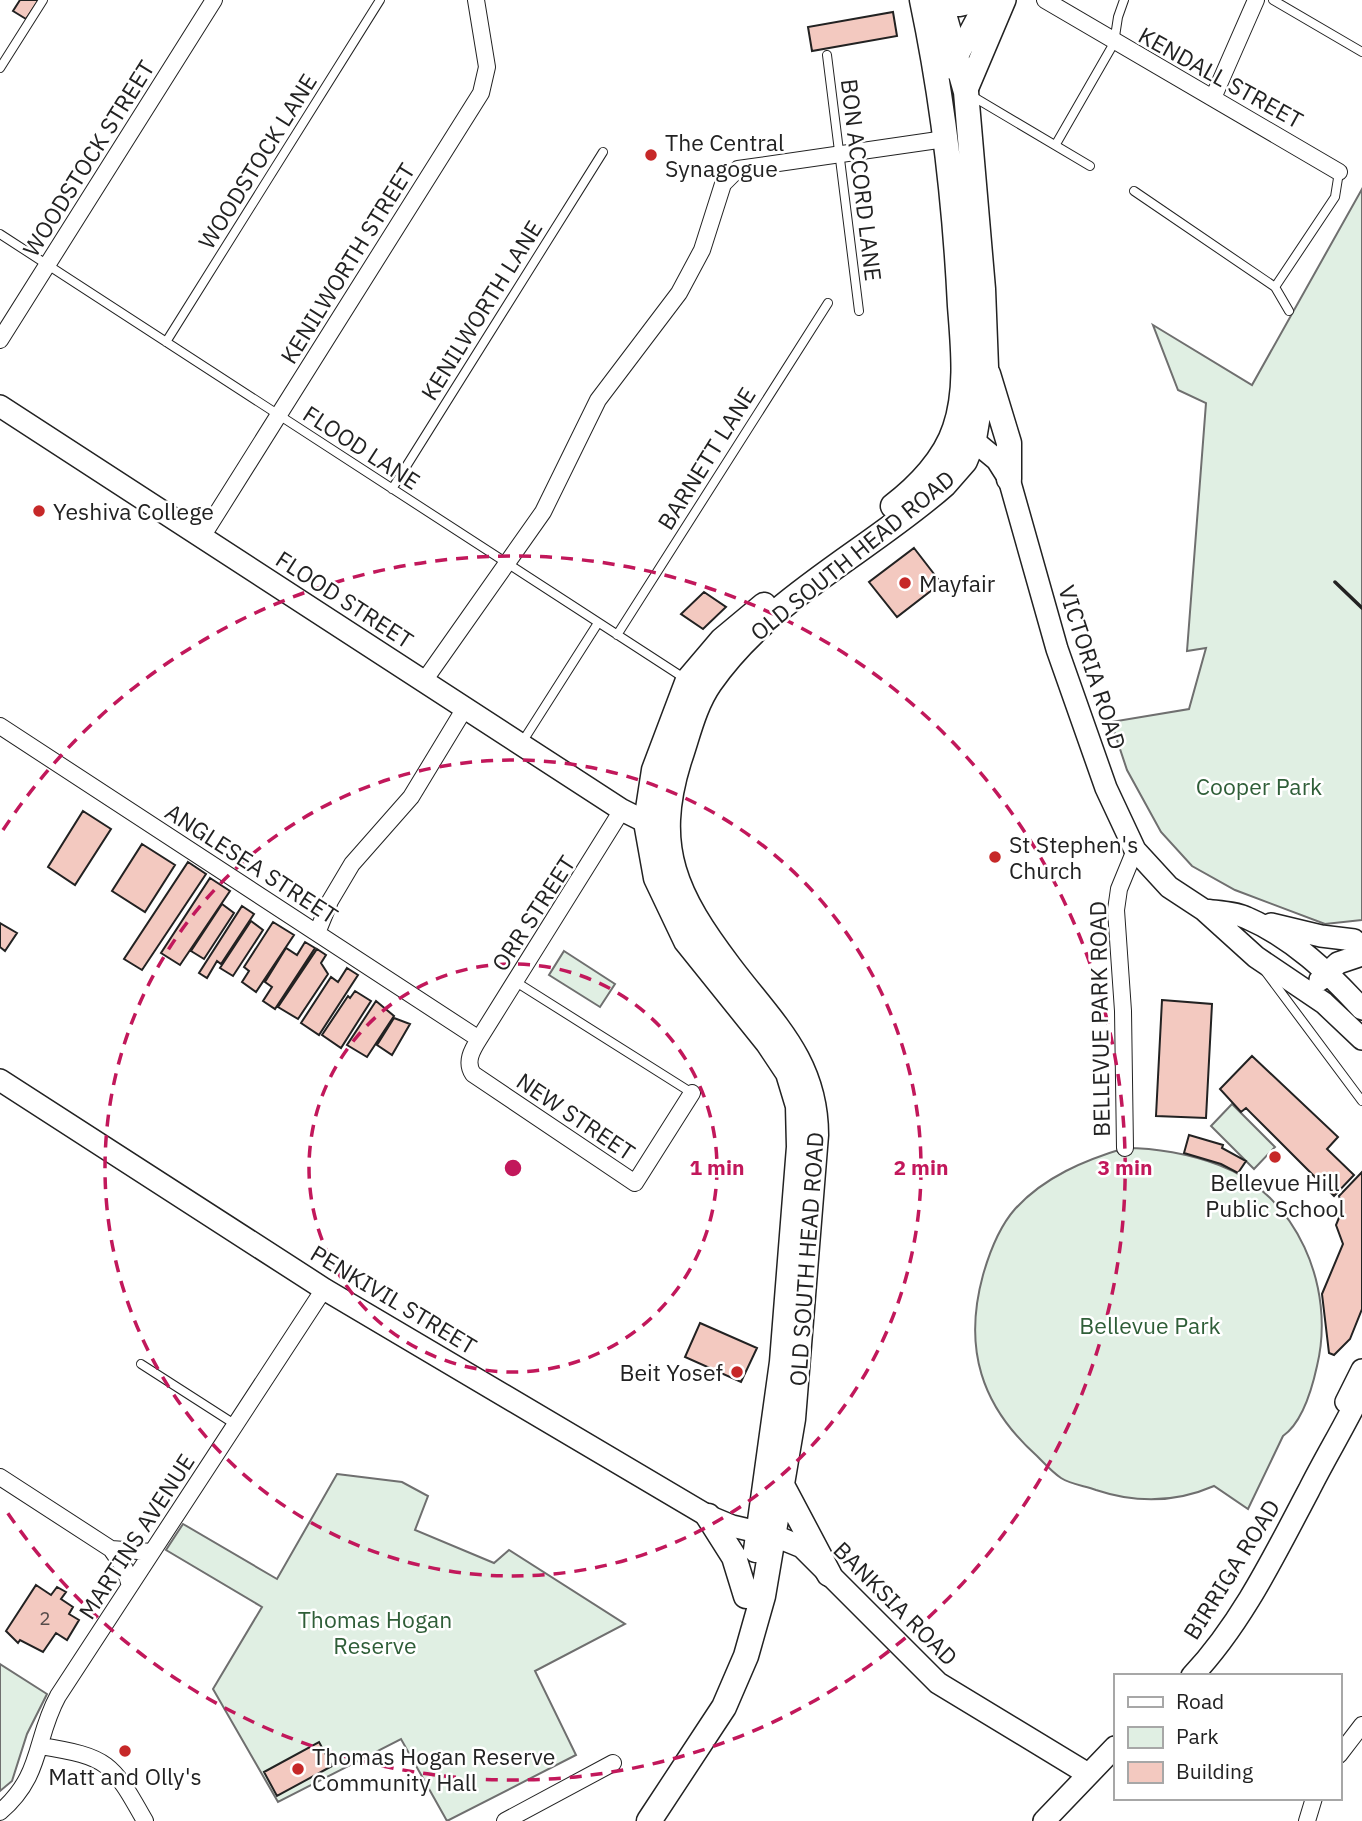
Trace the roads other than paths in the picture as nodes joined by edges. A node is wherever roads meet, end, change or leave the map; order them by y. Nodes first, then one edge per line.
1 (43, 0) edge
2 (214, 0) edge
3 (380, 0) edge
4 (476, 0) edge
5 (977, 0) edge
6 (986, 0) edge
7 (1005, 0) edge
8 (1045, 0) edge
9 (1125, 0) edge
10 (1256, 0) edge
11 (1273, 0) edge
12 (934, 1) edge
13 (1114, 43) junction
14 (1362, 52) edge
15 (827, 55) dead end
16 (956, 60) junction
17 (0, 68) edge
18 (966, 92) junction
19 (1213, 98) junction
20 (945, 139) junction
21 (1056, 144) junction
22 (603, 152) dead end
23 (838, 154) junction
24 (1090, 166) dead end
25 (1339, 172) joint
26 (1134, 191) dead end
27 (0, 234) edge
28 (48, 264) junction
29 (1275, 287) junction
30 (828, 303) dead end
31 (859, 311) dead end
32 (1289, 312) dead end
33 (0, 340) edge
34 (166, 342) junction
35 (986, 367) junction
36 (0, 405) edge
37 (278, 415) junction
38 (965, 433) junction
39 (1009, 479) junction
40 (391, 489) junction
41 (201, 537) junction
42 (507, 564) junction
43 (598, 623) junction
44 (617, 635) junction
45 (424, 681) junction
46 (697, 685) junction
47 (465, 708) junction
48 (0, 726) edge
49 (520, 745) junction
50 (622, 810) junction
51 (656, 824) junction
52 (1135, 849) junction
53 (1205, 910) junction
54 (1245, 917) junction
55 (317, 933) junction
56 (1359, 944) edge
57 (1256, 957) junction
58 (1323, 967) junction
59 (516, 982) junction
60 (1304, 989) junction
61 (1362, 1009) edge
62 (479, 1039) junction
63 (1362, 1039) edge
64 (0, 1080) edge
65 (692, 1093) joint
66 (1362, 1101) edge
67 (1125, 1148) dead end
68 (324, 1289) junction
69 (141, 1364) dead end
70 (1362, 1370) edge
71 (1362, 1390) edge
72 (236, 1426) junction
73 (0, 1477) edge
74 (783, 1487) junction
75 (1310, 1488) junction
76 (708, 1516) junction
77 (767, 1535) junction
78 (111, 1549) junction
79 (152, 1552) junction
80 (829, 1574) junction
81 (130, 1586) junction
82 (746, 1596) junction
83 (1194, 1674) edge
84 (1362, 1725) edge
85 (41, 1746) junction
86 (1114, 1748) edge
87 (1341, 1752) edge
88 (613, 1763) dead end
89 (1088, 1774) junction
90 (1313, 1800) edge
91 (0, 1812) edge
92 (145, 1821) edge
93 (505, 1821) edge
94 (631, 1821) edge
95 (649, 1821) edge
96 (1044, 1821) edge
97 (1307, 1821) edge

1 - 17 lane
2 - 28 street, WOODSTOCK STREET
3 - 34 lane, WOODSTOCK LANE
4 - 37 street, KENILWORTH STREET
5 - 12 main road
6 - 16 street
7 - 18 street
8 - 13 street, KENDALL STREET
9 - 13 lane
10 - 19 street
11 - 14 lane
12 - 16 main road, OLD SOUTH HEAD ROAD
12 - 20 main road, OLD SOUTH HEAD ROAD
13 - 19 street, KENDALL STREET
13 - 21 lane
15 - 23 lane, BON ACCORD LANE
16 - 18 main road, OLD SOUTH HEAD ROAD
16 - 20 street
18 - 21 lane
18 - 35 main road, OLD SOUTH HEAD ROAD
19 - 25 street, KENDALL STREET
20 - 23 street
20 - 38 main road, OLD SOUTH HEAD ROAD
21 - 24 lane
22 - 40 lane, KENILWORTH LANE
23 - 31 lane, BON ACCORD LANE
23 - 42 street
25 - 29 lane
26 - 29 lane
27 - 28 lane, FLOOD LANE
28 - 33 street, WOODSTOCK STREET
28 - 34 lane, FLOOD LANE
29 - 32 lane
30 - 44 lane, BARNETT LANE
34 - 37 lane, FLOOD LANE
35 - 38 main road, OLD SOUTH HEAD ROAD
35 - 39 main road
36 - 41 street, FLOOD STREET
37 - 40 lane, FLOOD LANE
37 - 41 street, KENILWORTH STREET
38 - 39 street, VICTORIA ROAD
38 - 46 main road, OLD SOUTH HEAD ROAD
39 - 52 street, VICTORIA ROAD
40 - 42 lane, FLOOD LANE
41 - 45 street, FLOOD STREET
42 - 43 lane, FLOOD LANE
42 - 45 street
43 - 44 lane, FLOOD LANE
43 - 49 lane
44 - 46 lane, FLOOD LANE
45 - 47 street, FLOOD STREET
46 - 51 main road, OLD SOUTH HEAD ROAD
47 - 49 street, FLOOD STREET
47 - 55 street
48 - 55 street, ANGLESEA STREET
49 - 50 street, FLOOD STREET
50 - 51 street, FLOOD STREET
50 - 59 street, ORR STREET
51 - 74 main road, OLD SOUTH HEAD ROAD
51 - 77 main road, OLD SOUTH HEAD ROAD
52 - 53 street, VICTORIA ROAD
52 - 67 street, BELLEVUE PARK ROAD
53 - 54 street, VICTORIA ROAD
53 - 57 street, VICTORIA ROAD
54 - 56 street
54 - 58 street, VICTORIA ROAD
55 - 62 street, ANGLESEA STREET
56 - 58 street
57 - 60 street, VICTORIA ROAD
57 - 66 lane
58 - 60 street
58 - 61 street, VICTORIA ROAD
59 - 62 street, ORR STREET
59 - 65 lane, NEW STREET
60 - 63 street, VICTORIA ROAD
62 - 65 street, NEW STREET
64 - 68 street, PENKIVIL STREET
68 - 72 street, MARTINS AVENUE
68 - 76 street, PENKIVIL STREET
69 - 72 lane
70 - 75 street, BIRRIGA ROAD
71 - 75 street, BIRRIGA ROAD
72 - 79 street, MARTINS AVENUE
73 - 78 street
74 - 77 main road, OLD SOUTH HEAD ROAD
74 - 80 main road
75 - 83 street, BIRRIGA ROAD
76 - 77 street, PENKIVIL STREET
76 - 82 main road
77 - 80 street, BANKSIA ROAD
77 - 82 main road, OLD SOUTH HEAD ROAD
77 - 95 main road, OLD SOUTH HEAD ROAD
78 - 79 street
78 - 81 street
79 - 81 street, MARTINS AVENUE
80 - 89 street, BANKSIA ROAD
81 - 85 street, MARTINS AVENUE
82 - 94 main road, OLD SOUTH HEAD ROAD
84 - 87 street
85 - 91 street, MARTINS AVENUE
85 - 92 street
86 - 89 street
88 - 93 street
89 - 96 street
90 - 97 street

